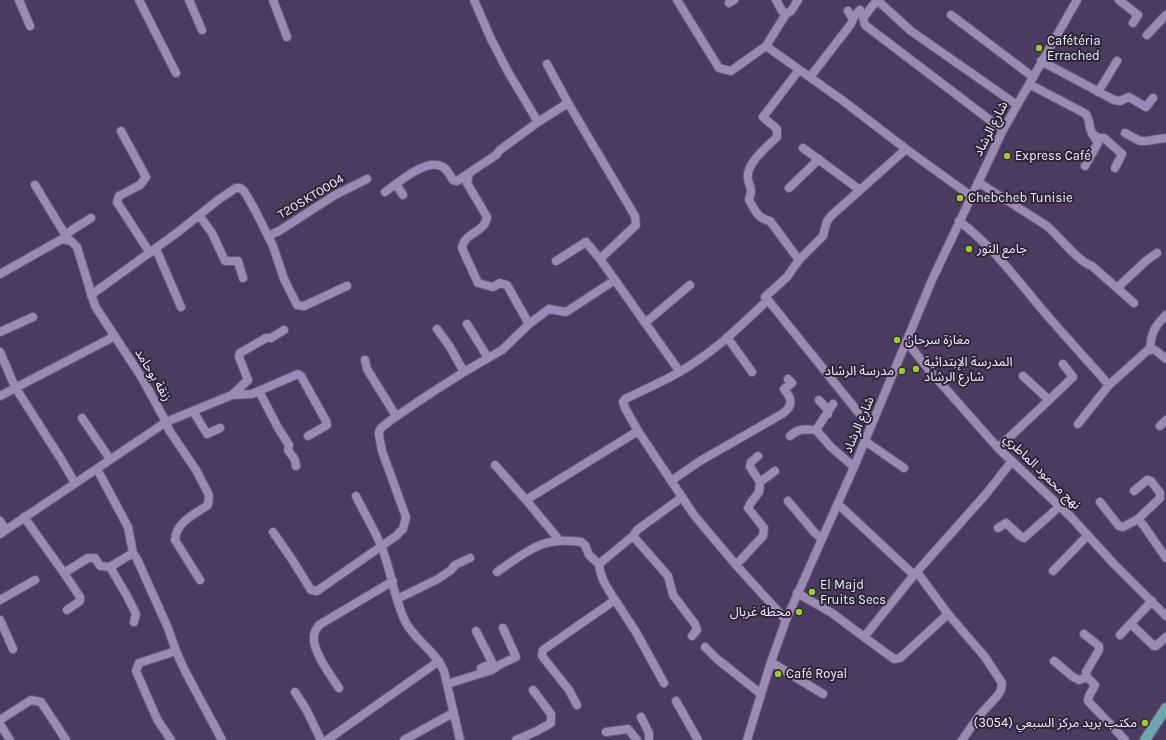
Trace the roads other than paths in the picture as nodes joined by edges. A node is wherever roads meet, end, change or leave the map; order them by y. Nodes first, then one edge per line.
1 (19, 0) edge
2 (139, 0) edge
3 (189, 0) edge
4 (272, 0) edge
5 (474, 0) edge
6 (677, 0) edge
7 (776, 0) edge
8 (798, 0) edge
9 (1077, 0) edge
10 (1118, 0) edge
11 (860, 10) dead end
12 (848, 11) dead end
13 (786, 14) junction
14 (951, 15) dead end
15 (1166, 15) edge
16 (853, 19) junction
17 (1133, 23) dead end
18 (30, 26) dead end
19 (202, 30) dead end
20 (1147, 35) dead end
21 (286, 37) dead end
22 (766, 46) junction
23 (1117, 61) dead end
24 (1041, 62) junction
25 (548, 64) dead end
26 (799, 70) junction
27 (176, 73) dead end
28 (810, 77) junction
29 (1031, 80) junction
30 (1098, 92) junction
31 (1153, 98) dead end
32 (568, 103) junction
33 (1017, 105) junction
34 (538, 122) junction
35 (1003, 130) junction
36 (120, 131) dead end
37 (1125, 133) dead end
38 (1092, 134) junction
39 (1166, 138) edge
40 (803, 148) dead end
41 (906, 149) junction
42 (819, 159) junction
43 (1085, 166) dead end
44 (1115, 168) dead end
45 (469, 173) junction
46 (368, 179) dead end
47 (978, 182) junction
48 (396, 184) junction
49 (35, 185) dead end
50 (789, 188) dead end
51 (860, 190) junction
52 (385, 192) dead end
53 (403, 194) dead end
54 (971, 196) junction
55 (199, 215) junction
56 (91, 218) dead end
57 (959, 221) junction
58 (68, 236) junction
59 (268, 236) junction
60 (153, 251) junction
61 (1157, 253) dead end
62 (600, 259) junction
63 (799, 260) junction
64 (556, 261) dead end
65 (0, 274) edge
66 (243, 278) dead end
67 (615, 280) junction
68 (690, 285) dead end
69 (347, 286) dead end
70 (1117, 288) junction
71 (91, 295) junction
72 (768, 300) junction
73 (1134, 303) dead end
74 (180, 307) dead end
75 (1166, 315) edge
76 (33, 317) dead end
77 (645, 323) junction
78 (467, 324) dead end
79 (529, 324) junction
80 (437, 329) dead end
81 (284, 330) dead end
82 (0, 332) edge
83 (115, 336) junction
84 (727, 337) junction
85 (906, 341) junction
86 (1150, 350) junction
87 (0, 352) edge
88 (488, 358) junction
89 (1166, 359) edge
90 (365, 360) dead end
91 (1062, 364) dead end
92 (464, 372) junction
93 (680, 372) junction
94 (752, 372) dead end
95 (1023, 376) dead end
96 (788, 379) dead end
97 (1109, 385) junction
98 (15, 387) junction
99 (259, 391) junction
100 (232, 394) junction
101 (0, 396) edge
102 (819, 400) dead end
103 (1049, 400) junction
104 (833, 404) dead end
105 (193, 411) junction
106 (828, 414) junction
107 (396, 416) junction
108 (82, 418) dead end
109 (166, 422) junction
110 (872, 424) junction
111 (1078, 424) dead end
112 (220, 428) dead end
113 (816, 430) junction
114 (638, 431) junction
115 (308, 436) dead end
116 (790, 436) dead end
117 (864, 441) junction
118 (998, 448) junction
119 (758, 456) dead end
120 (110, 459) junction
121 (1012, 461) junction
122 (495, 465) dead end
123 (296, 466) dead end
124 (854, 467) junction
125 (904, 468) dead end
126 (97, 469) junction
127 (775, 471) dead end
128 (671, 481) junction
129 (760, 482) junction
130 (75, 483) junction
131 (1134, 491) dead end
132 (356, 496) dead end
133 (681, 498) junction
134 (526, 500) junction
135 (788, 501) dead end
136 (1100, 502) dead end
137 (838, 504) junction
138 (1060, 506) junction
139 (24, 518) junction
140 (1138, 520) junction
141 (0, 521) edge
142 (998, 528) dead end
143 (3, 532) edge
144 (273, 532) dead end
145 (1088, 535) junction
146 (633, 536) junction
147 (822, 538) junction
148 (560, 542) junction
149 (382, 546) junction
150 (133, 553) junction
151 (470, 558) dead end
152 (1166, 558) edge
153 (599, 564) junction
154 (736, 565) junction
155 (110, 567) junction
156 (1053, 571) dead end
157 (497, 572) dead end
158 (64, 573) junction
159 (916, 574) junction
160 (35, 580) dead end
161 (200, 580) dead end
162 (393, 581) junction
163 (797, 593) junction
164 (397, 599) junction
165 (0, 600) edge
166 (616, 600) junction
167 (1152, 601) junction
168 (67, 610) dead end
169 (948, 614) junction
170 (1166, 616) edge
171 (0, 620) edge
172 (786, 620) junction
173 (134, 622) dead end
174 (1132, 623) junction
175 (503, 628) dead end
176 (476, 631) dead end
177 (1084, 634) dead end
178 (1120, 635) dead end
179 (692, 636) dead end
180 (864, 637) junction
181 (1166, 637) edge
182 (705, 647) dead end
183 (13, 648) dead end
184 (176, 651) junction
185 (440, 661) junction
186 (771, 662) junction
187 (1054, 662) dead end
188 (1087, 677) junction
189 (447, 682) junction
190 (664, 683) dead end
191 (339, 688) dead end
192 (533, 690) dead end
193 (295, 692) dead end
194 (761, 694) junction
195 (823, 694) dead end
196 (676, 701) dead end
197 (577, 706) dead end
198 (1166, 708) edge
199 (453, 713) junction
200 (641, 717) dead end
201 (1166, 719) edge
202 (0, 720) edge
203 (0, 724) edge
204 (606, 732) dead end
205 (10, 740) edge
206 (66, 740) edge
207 (171, 740) edge
208 (222, 740) edge
209 (321, 740) edge
210 (327, 740) edge
211 (404, 740) edge
212 (460, 740) edge
213 (516, 740) edge
214 (637, 740) edge
215 (649, 740) edge
216 (698, 740) edge
217 (748, 740) edge
218 (962, 740) edge
219 (1125, 740) edge
220 (1146, 740) edge
221 (1152, 740) edge

1 - 18 street
2 - 27 street
3 - 19 street
4 - 21 street
5 - 34 street
6 - 22 street
7 - 13 street
8 - 13 street
9 - 24 street, شارع الرشاد
10 - 17 street
11 - 16 street
12 - 16 street
13 - 22 street
14 - 29 street
15 - 20 street
16 - 28 street
22 - 26 street
23 - 30 street
24 - 29 street, شارع الرشاد
24 - 30 street
25 - 32 street
26 - 28 street
26 - 63 street
28 - 41 street
29 - 33 street, شارع الرشاد
29 - 38 street
30 - 31 street
32 - 34 street
32 - 62 street
33 - 35 street, شارع الرشاد
33 - 35 street
34 - 45 street
35 - 47 street, شارع الرشاد
36 - 60 street
37 - 39 street
38 - 43 street
38 - 44 street
40 - 42 street
41 - 51 street
41 - 54 street
42 - 50 street
42 - 51 street
45 - 48 street
45 - 79 street
46 - 59 street, T20SKT0004
47 - 54 street, شارع الرشاد
47 - 70 street
48 - 52 street
48 - 53 street
49 - 58 street, زنقة بوحامد
51 - 63 street
54 - 57 street, شارع الرشاد
55 - 59 street
55 - 60 street
55 - 66 street
56 - 58 street
57 - 85 street, شارع الرشاد
57 - 97 street
58 - 65 street
58 - 71 street, زنقة بوحامد
59 - 69 street
60 - 71 street
60 - 74 street
61 - 70 street
62 - 64 street
62 - 67 street
63 - 72 street
67 - 77 street
67 - 79 street
68 - 77 street
70 - 73 street
71 - 83 street, زنقة بوحامد
72 - 84 street
72 - 110 street
75 - 86 street
76 - 82 street
77 - 93 street
78 - 88 street
79 - 88 street
80 - 92 street
81 - 100 street
83 - 98 street
83 - 109 street, زنقة بوحامد
84 - 93 street
84 - 94 street
85 - 110 street, شارع الرشاد
85 - 118 street, نهج محمود الماطري
86 - 89 street
86 - 97 street
87 - 98 street
88 - 92 street
90 - 107 street
91 - 103 street
92 - 107 street
93 - 114 street
95 - 103 street
96 - 128 street
97 - 111 street
98 - 101 street
98 - 130 street
99 - 100 street
99 - 115 street
99 - 123 street
100 - 105 street
102 - 106 street
103 - 118 street
104 - 106 street
105 - 109 street
105 - 112 street
106 - 113 street
107 - 149 street
108 - 120 street
109 - 120 street
109 - 161 street, زنقة بوحامد
110 - 117 street, شارع الرشاد
113 - 116 street
113 - 124 street
114 - 128 street
114 - 134 street
117 - 124 street, شارع الرشاد
117 - 125 street
118 - 121 street, نهج محمود الماطري
119 - 129 street
120 - 126 street
121 - 138 street, نهج محمود الماطري
121 - 159 street
122 - 134 street
124 - 137 street, شارع الرشاد
126 - 130 street
126 - 150 street
127 - 129 street
128 - 133 street
129 - 154 street
130 - 139 street
131 - 140 street
132 - 149 street
133 - 146 street
133 - 154 street
134 - 148 street
135 - 147 street
136 - 140 street
137 - 147 street, شارع الرشاد
137 - 159 street
138 - 142 street
138 - 145 street, نهج محمود الماطري
139 - 143 street
139 - 158 street
140 - 152 street
141 - 143 street
144 - 149 street
145 - 156 street
145 - 167 street, نهج محمود الماطري
146 - 153 street
146 - 179 street
147 - 163 street, شارع الرشاد
148 - 153 street
148 - 157 street
149 - 162 street
150 - 155 street
150 - 184 street
151 - 164 street
153 - 166 street
154 - 172 street
155 - 158 street
155 - 173 street
158 - 168 street
159 - 169 street
159 - 180 street
160 - 165 street
162 - 164 street
162 - 191 street
163 - 172 street, شارع الرشاد
163 - 180 street
164 - 185 street
166 - 190 street
166 - 197 street
167 - 170 street, نهج محمود الماطري
167 - 174 street
169 - 180 street
169 - 218 street
171 - 183 street
172 - 186 street, شارع الرشاد
174 - 178 street
174 - 181 street
175 - 189 street
176 - 189 street
177 - 188 street
182 - 194 street
184 - 207 street
184 - 208 street
185 - 189 street
185 - 210 street
186 - 194 street, شارع الرشاد
186 - 195 street
187 - 188 street
188 - 219 street
189 - 199 street
192 - 213 street
193 - 209 street
194 - 217 street, شارع الرشاد
196 - 216 street
198 - 220 main road
199 - 211 street
199 - 212 street
200 - 215 street
201 - 221 main road
202 - 206 street
203 - 205 street
204 - 214 street

